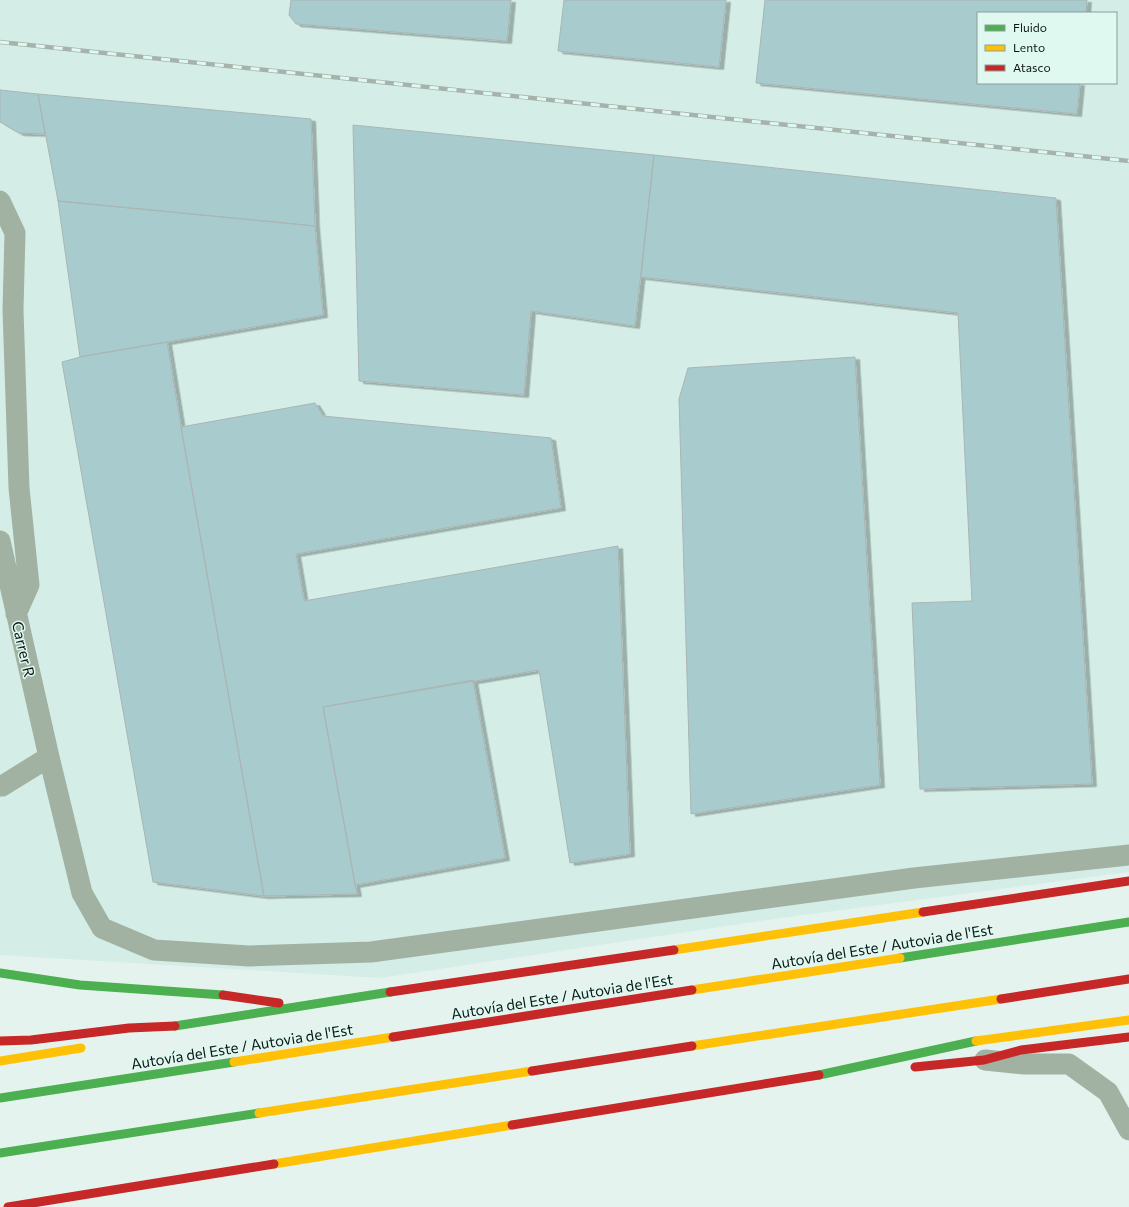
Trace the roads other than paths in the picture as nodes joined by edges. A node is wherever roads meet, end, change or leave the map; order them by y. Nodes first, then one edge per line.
1 (0, 201) edge
2 (0, 542) edge
3 (16, 614) junction
4 (49, 757) junction
5 (0, 786) edge
6 (1129, 855) edge
7 (1129, 882) edge
8 (1129, 922) edge
9 (0, 973) edge
10 (1129, 979) edge
11 (300, 1006) junction
12 (1129, 1020) edge
13 (171, 1027) junction
14 (146, 1036) dead end
15 (1129, 1038) edge
16 (0, 1041) edge
17 (94, 1046) dead end
18 (984, 1060) junction
19 (0, 1061) edge
20 (906, 1068) dead end
21 (891, 1069) dead end
22 (805, 1078) junction
23 (0, 1098) edge
24 (1129, 1130) edge
25 (0, 1153) edge
26 (8, 1207) edge

1 - 3 street
2 - 3 street, Carrer R
3 - 4 street, Carrer R
4 - 5 street
4 - 6 street, Carrer R
7 - 11 highway
8 - 23 highway, Autovía del Este / Autovia de l'Est
9 - 11 highway
10 - 25 highway
11 - 13 highway
12 - 22 highway
13 - 14 highway
13 - 16 highway
15 - 18 highway
17 - 19 highway
18 - 20 highway
18 - 24 street
21 - 22 highway
22 - 26 highway

